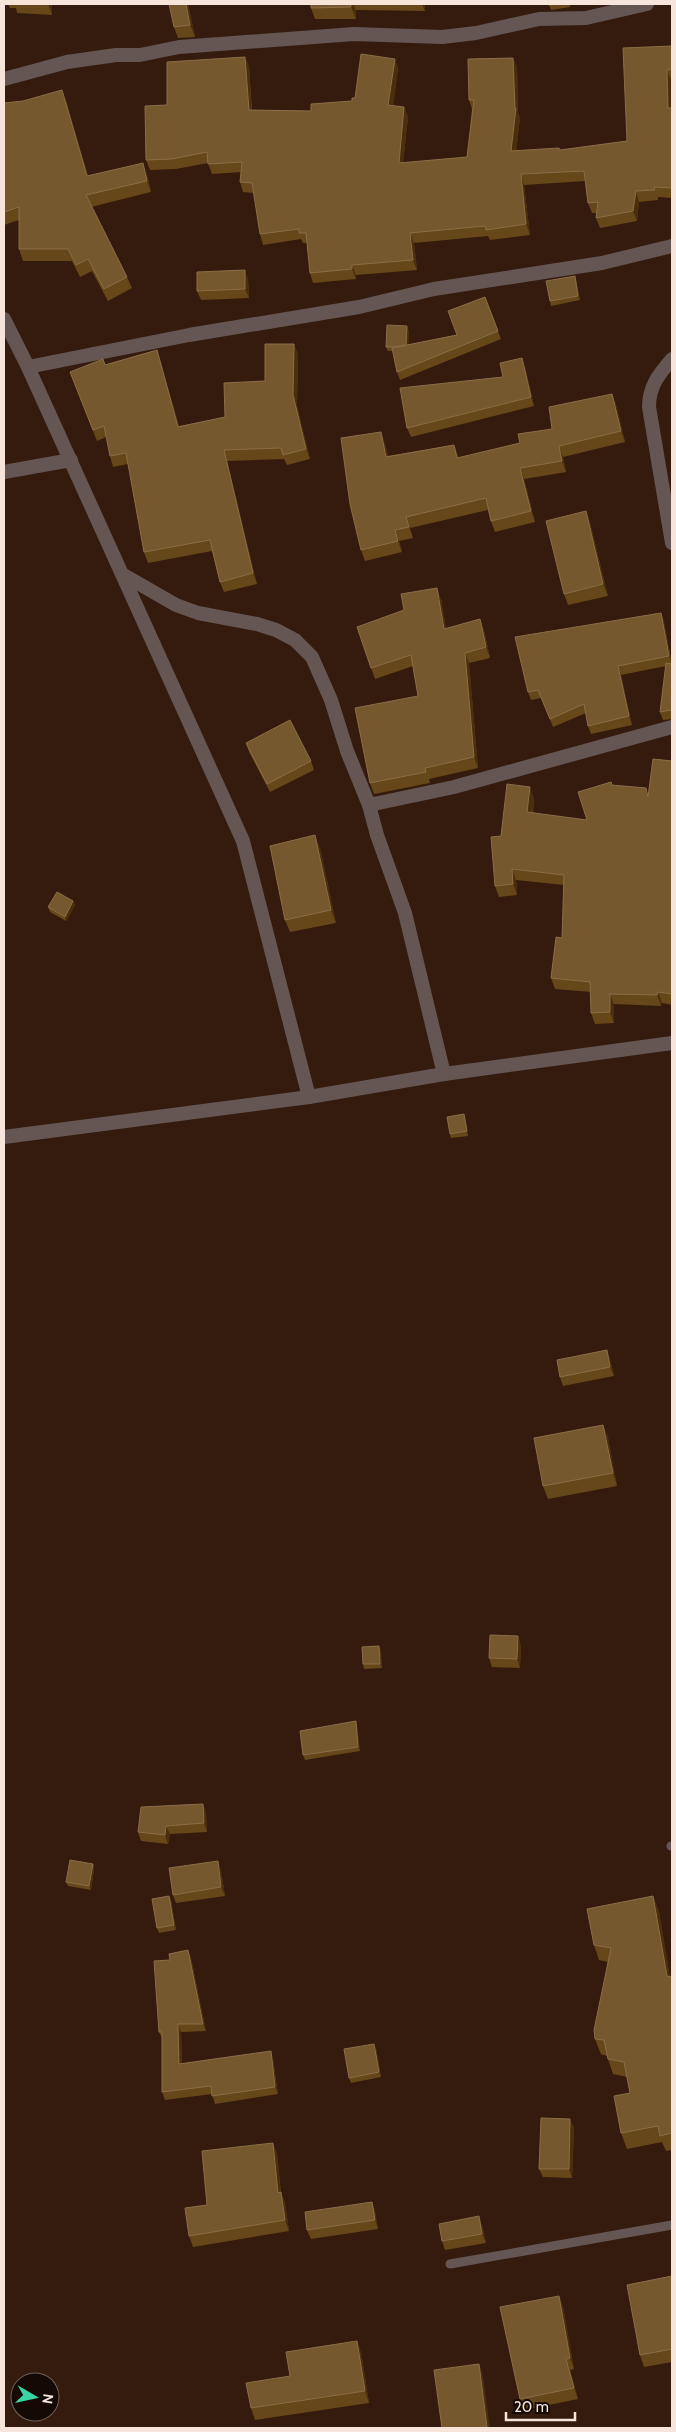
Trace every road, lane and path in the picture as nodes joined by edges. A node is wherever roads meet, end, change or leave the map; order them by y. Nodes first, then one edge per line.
1 (647, 4) edge
2 (4, 78) edge
3 (672, 246) edge
4 (4, 319) edge
5 (672, 359) edge
6 (28, 367) junction
7 (70, 460) junction
8 (4, 472) edge
9 (672, 543) edge
10 (122, 574) junction
11 (672, 727) edge
12 (369, 806) junction
13 (672, 1043) edge
14 (444, 1074) junction
15 (309, 1097) junction
16 (4, 1137) edge
17 (672, 2225) edge
18 (450, 2264) dead end

1 - 2 street
3 - 6 street
4 - 6 street
5 - 9 street
6 - 7 street
7 - 8 street
7 - 10 street
10 - 12 street
10 - 15 street
11 - 12 street
12 - 14 street
13 - 14 street
14 - 15 street
15 - 16 street
17 - 18 lane

